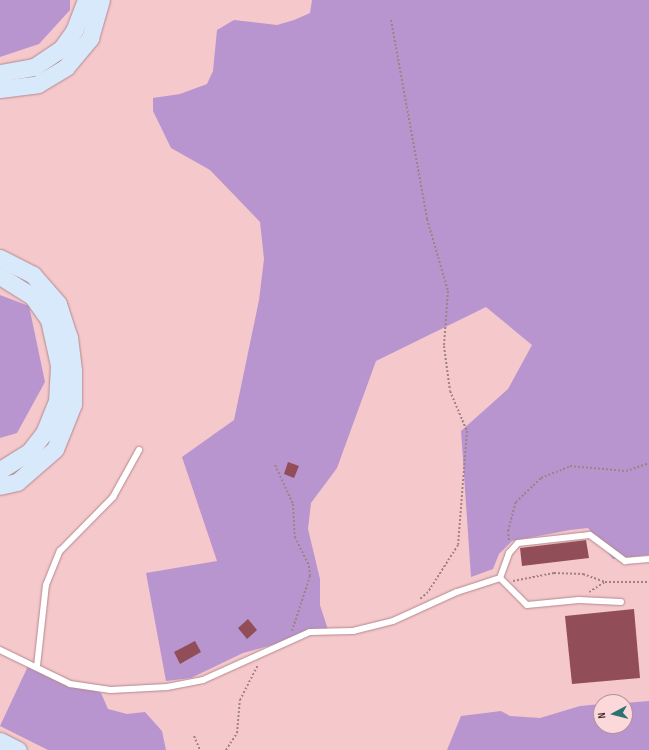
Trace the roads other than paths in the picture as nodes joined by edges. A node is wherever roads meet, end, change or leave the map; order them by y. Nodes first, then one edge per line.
1 (86, 0) edge
2 (101, 0) edge
3 (0, 73) edge
4 (0, 89) edge
5 (0, 258) edge
6 (0, 276) edge
7 (138, 450) dead end
8 (0, 470) edge
9 (0, 486) edge
10 (649, 559) edge
11 (502, 580) junction
12 (621, 602) dead end
13 (0, 650) edge
14 (37, 666) junction
15 (0, 741) edge
16 (18, 750) edge

1 - 3 main road
2 - 4 main road
5 - 9 main road
6 - 8 main road
7 - 14 lane
10 - 11 lane
11 - 12 lane
11 - 14 lane
13 - 14 lane
15 - 16 main road

